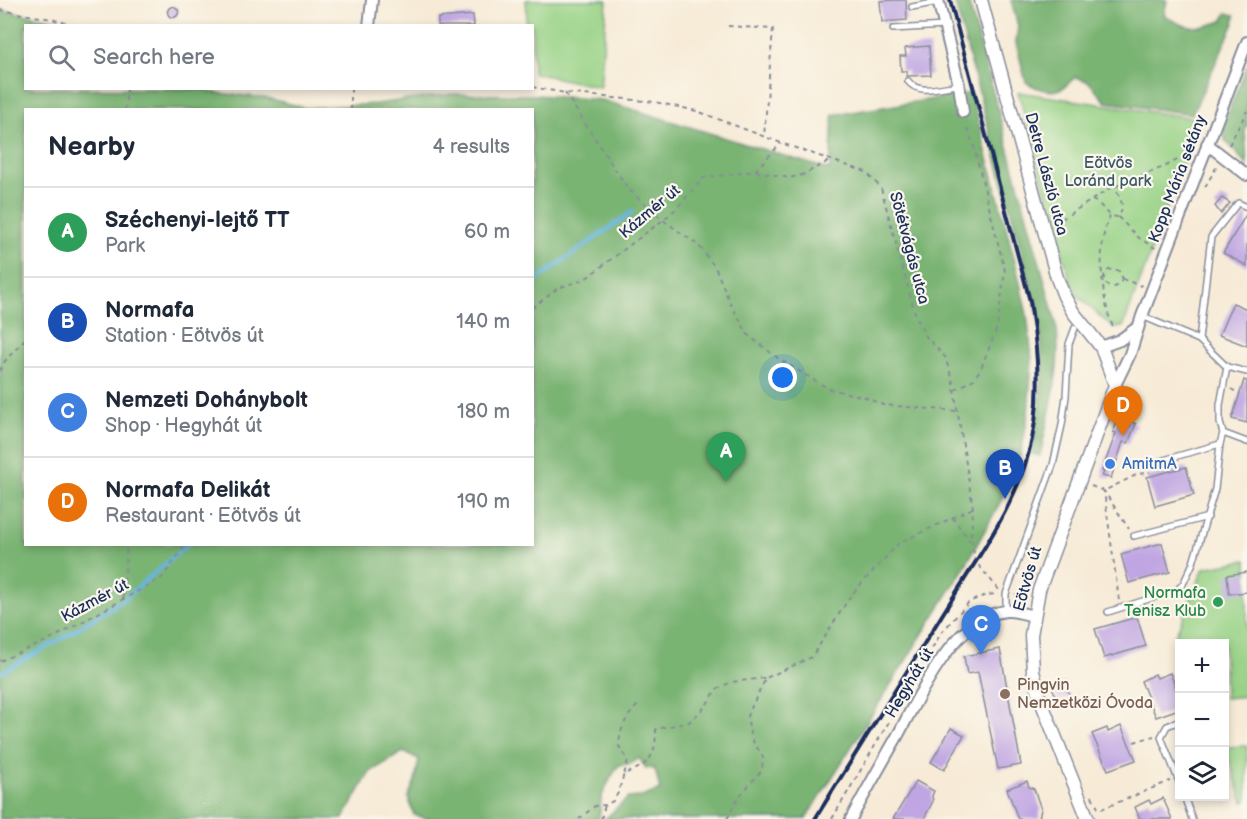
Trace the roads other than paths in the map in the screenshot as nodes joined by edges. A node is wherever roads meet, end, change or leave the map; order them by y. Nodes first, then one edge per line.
1 (372, 0) edge
2 (981, 0) edge
3 (939, 1) edge
4 (912, 7) dead end
5 (369, 24) edge
6 (945, 26) junction
7 (893, 29) dead end
8 (1247, 42) edge
9 (908, 81) dead end
10 (959, 85) junction
11 (963, 112) road end
12 (1208, 144) junction
13 (1247, 175) edge
14 (1247, 207) edge
15 (1140, 321) junction
16 (1075, 328) dead end
17 (1199, 340) junction
18 (1101, 347) junction
19 (1227, 367) junction
20 (1247, 372) edge
21 (1116, 386) junction
22 (1223, 434) junction
23 (1247, 442) edge
24 (1220, 444) junction
25 (1153, 463) dead end
26 (1208, 517) junction
27 (1134, 536) road end
28 (1006, 611) junction
29 (1108, 612) dead end
30 (1033, 616) junction
31 (1175, 723) edge
32 (1175, 773) edge
33 (1186, 801) edge
34 (851, 819) edge
35 (1088, 819) edge
36 (1192, 819) edge

1 - 5 street
2 - 18 street, Detre László utca
3 - 4 lane
3 - 6 street
6 - 7 lane
6 - 10 street
8 - 12 street, Kopp Mária sétány
9 - 10 lane
10 - 11 street
12 - 13 street
12 - 15 street, Kopp Mária sétány
14 - 17 lane
15 - 17 lane
15 - 18 street
15 - 21 street, Eötvös út
16 - 28 lane
17 - 19 lane
18 - 21 street
19 - 20 lane
19 - 22 lane
21 - 30 street, Eötvös út
22 - 23 lane
22 - 24 lane
24 - 25 lane
24 - 26 lane
26 - 27 lane
26 - 29 lane
28 - 30 street
28 - 34 street, Hegyhát út
30 - 35 street, Eötvös út
31 - 32 lane
33 - 36 lane

